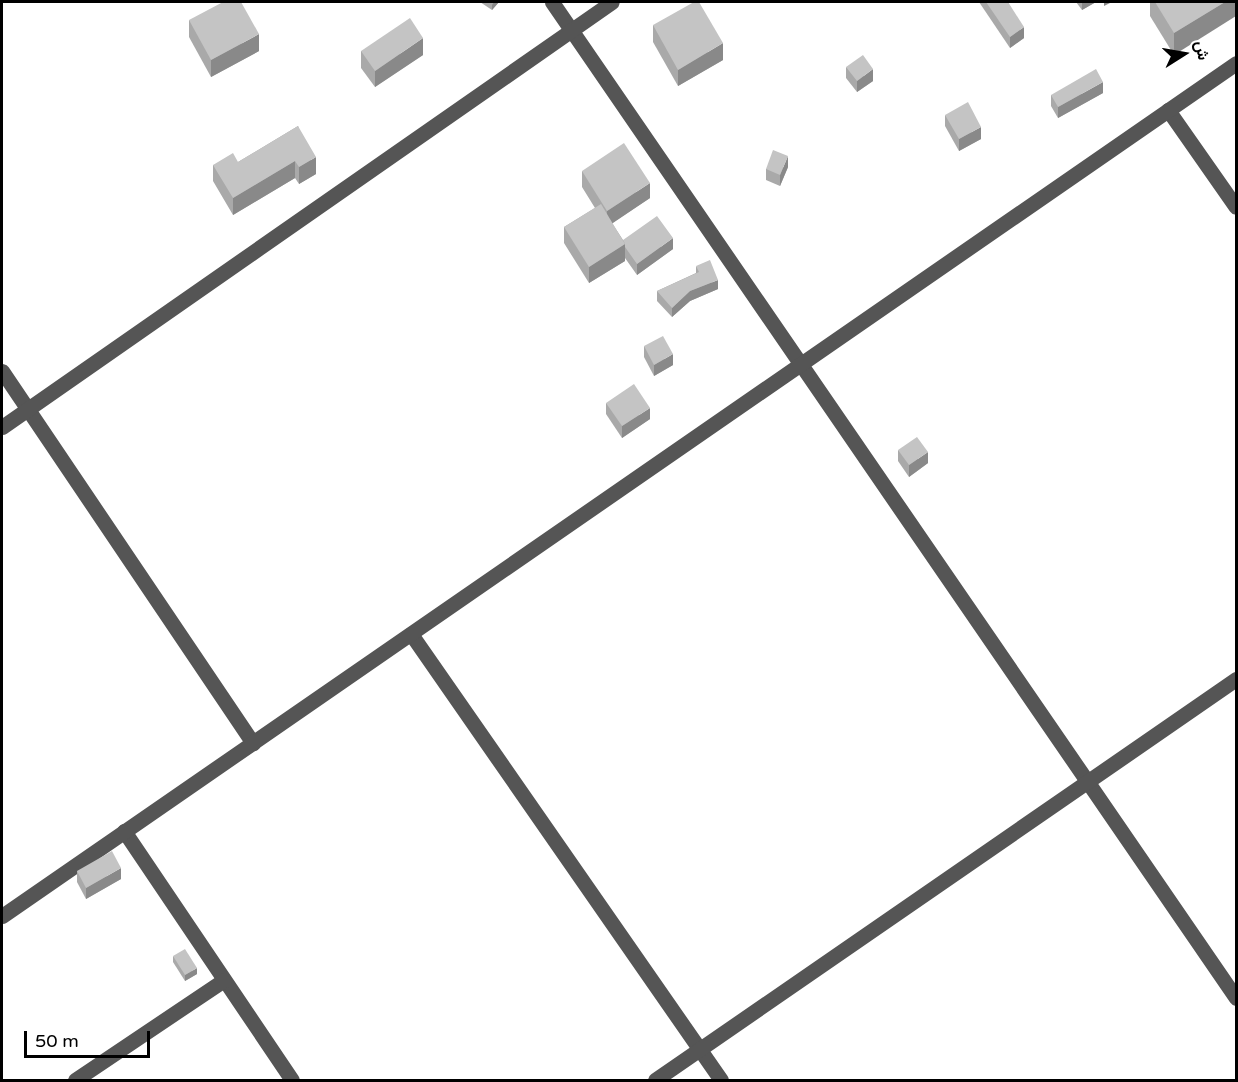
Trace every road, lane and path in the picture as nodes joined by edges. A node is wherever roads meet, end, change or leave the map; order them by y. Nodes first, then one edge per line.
1 (552, 2) edge
2 (612, 2) edge
3 (571, 29) junction
4 (1236, 63) edge
5 (1168, 110) junction
6 (1236, 207) edge
7 (801, 363) junction
8 (2, 371) edge
9 (28, 408) junction
10 (2, 427) edge
11 (411, 634) junction
12 (1236, 679) edge
13 (253, 743) junction
14 (1087, 782) junction
15 (124, 831) junction
16 (2, 916) edge
17 (224, 980) junction
18 (1236, 998) edge
19 (700, 1049) junction
20 (75, 1080) edge
21 (292, 1080) edge
22 (655, 1080) edge
23 (722, 1080) edge

1 - 3 lane
2 - 3 lane
3 - 7 lane
3 - 9 lane
4 - 5 lane
5 - 6 lane
5 - 7 lane
7 - 11 lane
7 - 14 lane
8 - 9 lane
9 - 10 lane
9 - 13 lane
11 - 13 lane
11 - 19 lane
12 - 14 lane
13 - 15 lane
14 - 18 lane
14 - 19 lane
15 - 16 lane
15 - 17 lane
17 - 20 lane
17 - 21 lane
19 - 22 lane
19 - 23 lane

